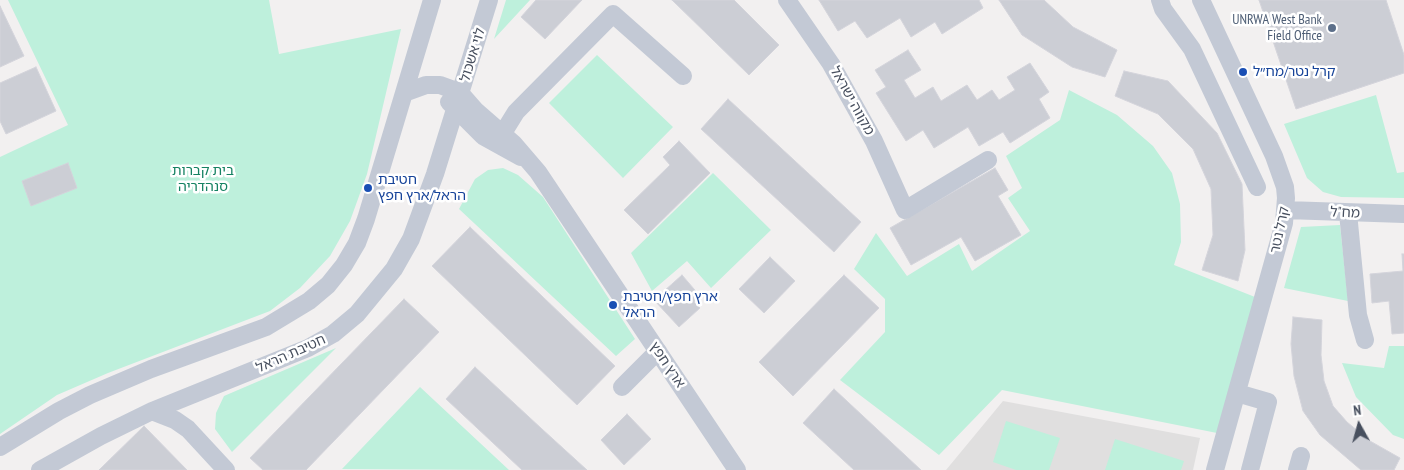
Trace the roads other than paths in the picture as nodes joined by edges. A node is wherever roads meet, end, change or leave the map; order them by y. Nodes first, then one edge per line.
1 (432, 0) edge
2 (490, 0) edge
3 (787, 0) edge
4 (1160, 0) edge
5 (1201, 0) edge
6 (414, 60) junction
7 (684, 76) dead end
8 (433, 85) junction
9 (404, 93) junction
10 (458, 102) junction
11 (503, 133) junction
12 (988, 160) dead end
13 (528, 161) junction
14 (1257, 187) dead end
15 (1286, 210) junction
16 (1348, 213) junction
17 (1404, 214) edge
18 (1366, 340) dead end
19 (658, 351) junction
20 (622, 387) dead end
21 (1237, 393) junction
22 (192, 394) junction
23 (152, 411) junction
24 (188, 429) junction
25 (0, 447) edge
26 (219, 468) edge
27 (40, 470) edge
28 (737, 470) edge
29 (1215, 470) edge
30 (1250, 470) edge

1 - 6 street
2 - 10 street, לוי אשכול
3 - 12 street, מקווה ישראל
4 - 14 street
5 - 15 street, קרל נטר
6 - 8 street
6 - 9 street
7 - 11 street
8 - 9 street, ארץ חפץ
8 - 10 street, ארץ חפץ
9 - 25 street
10 - 11 street, ארץ חפץ
10 - 13 street, ארץ חפץ
10 - 22 street, חטיבת הראל
11 - 13 street, ארץ חפץ
13 - 19 street, ארץ חפץ
15 - 16 street, מח"ל
15 - 21 street, קרל נטר
16 - 17 street, מח"ל
16 - 18 street
19 - 20 street
19 - 28 street, ארץ חפץ
21 - 29 street, קרל נטר
21 - 30 street
22 - 23 street, חטיבת הראל
22 - 24 street
23 - 24 street
23 - 27 street, חטיבת הראל
24 - 26 street

